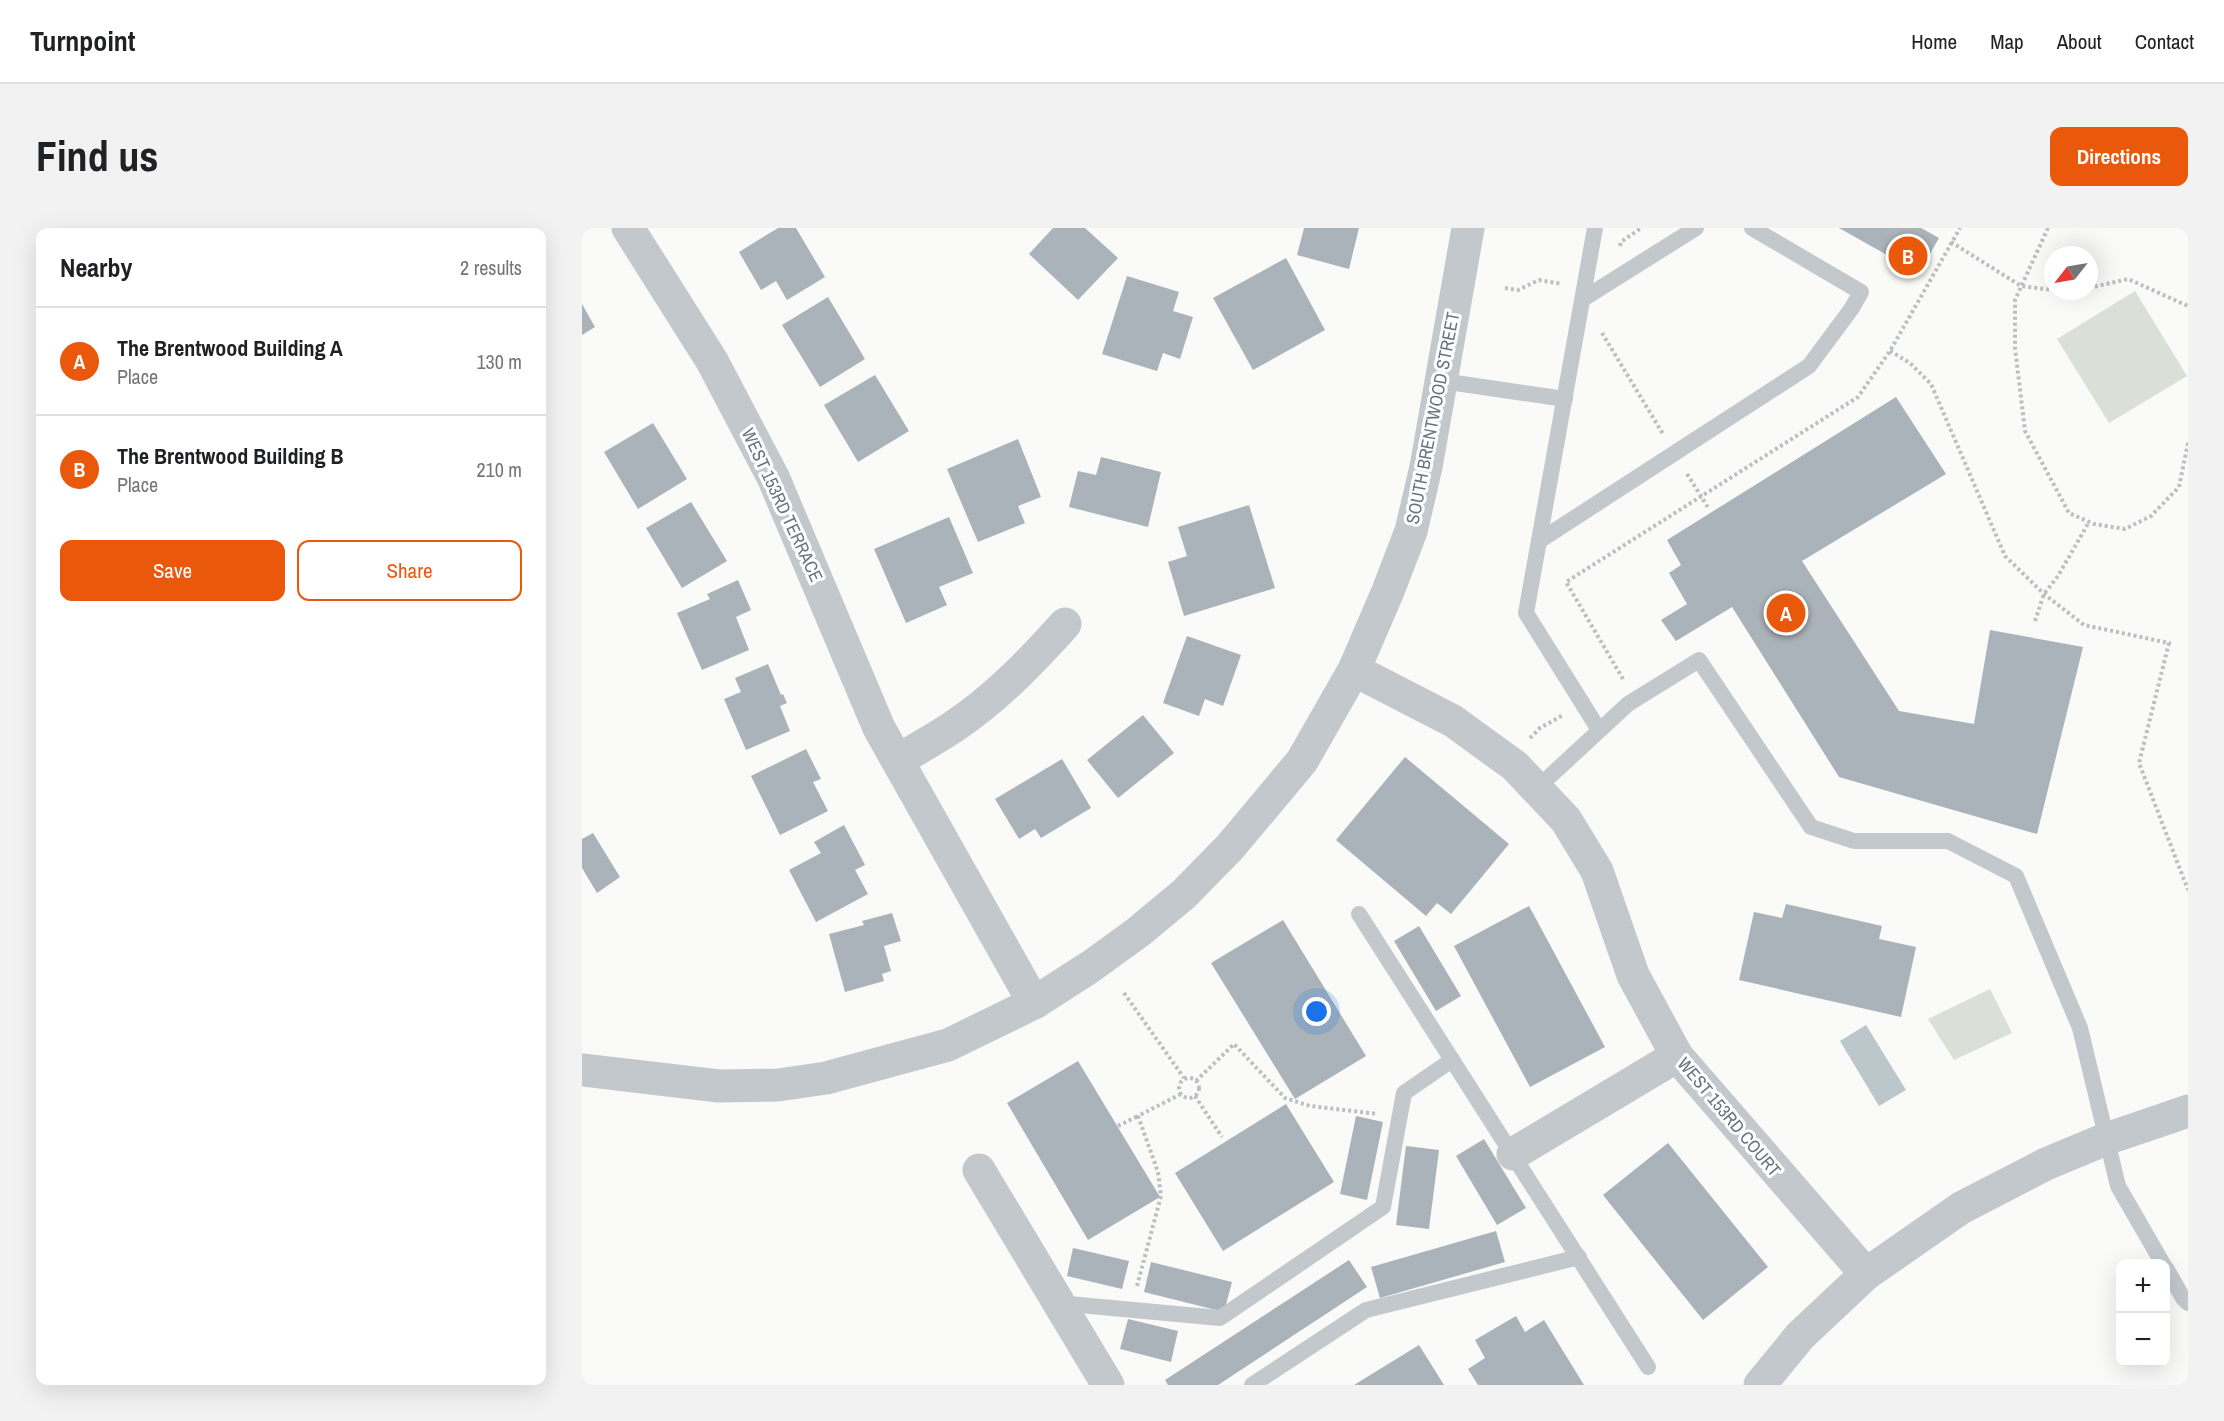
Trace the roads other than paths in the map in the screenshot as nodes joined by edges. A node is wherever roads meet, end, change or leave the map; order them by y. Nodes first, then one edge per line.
1 (628, 228) edge
2 (1468, 228) edge
3 (1595, 228) edge
4 (1696, 228) edge
5 (1752, 228) edge
6 (1583, 299) junction
7 (1442, 381) junction
8 (1565, 399) junction
9 (1539, 541) junction
10 (1065, 624) dead end
11 (1354, 669) junction
12 (1599, 730) junction
13 (898, 761) junction
14 (1538, 790) junction
15 (1359, 914) dead end
16 (1034, 1003) junction
17 (1677, 1056) junction
18 (1452, 1060) junction
19 (582, 1070) edge
20 (2188, 1111) edge
21 (2106, 1139) junction
22 (1513, 1154) junction
23 (979, 1170) dead end
24 (1579, 1257) junction
25 (2161, 1259) edge
26 (1866, 1274) junction
27 (2170, 1275) edge
28 (1058, 1303) junction
29 (2188, 1303) edge
30 (1648, 1367) dead end
31 (1108, 1385) edge
32 (1252, 1385) edge
33 (1760, 1385) edge

1 - 13 street, WEST 153RD TERRACE
2 - 7 street, SOUTH BRENTWOOD STREET
3 - 6 lane
4 - 6 lane
5 - 9 lane
6 - 8 lane
7 - 8 lane
7 - 11 street, SOUTH BRENTWOOD STREET
8 - 9 lane
9 - 12 lane
10 - 13 street
11 - 14 street, WEST 153RD COURT
11 - 16 street, SOUTH BRENTWOOD STREET
12 - 14 lane
12 - 21 lane
13 - 16 street, WEST 153RD TERRACE
14 - 17 street, WEST 153RD COURT
15 - 18 lane
16 - 19 street, SOUTH BRENTWOOD STREET
17 - 22 street
17 - 26 street, WEST 153RD COURT
18 - 22 lane
18 - 28 lane
20 - 21 street
21 - 25 lane
21 - 26 street
22 - 24 lane
23 - 28 street
24 - 30 lane
24 - 32 lane
26 - 33 street
27 - 29 lane
28 - 31 street

